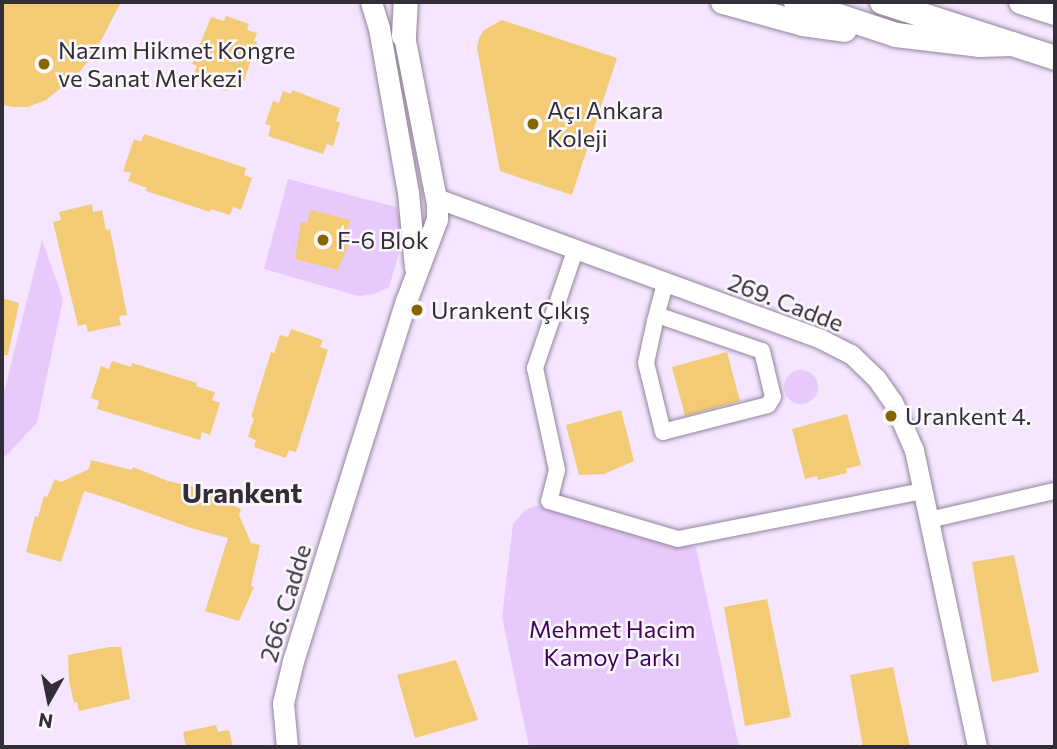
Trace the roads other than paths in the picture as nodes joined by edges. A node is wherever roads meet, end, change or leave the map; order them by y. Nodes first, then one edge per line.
1 (371, 2) edge
2 (406, 2) edge
3 (723, 2) edge
4 (796, 2) edge
5 (882, 2) edge
6 (1021, 2) edge
7 (1055, 13) edge
8 (896, 35) junction
9 (404, 36) joint
10 (1012, 44) junction
11 (1055, 58) edge
12 (436, 198) junction
13 (411, 210) junction
14 (466, 210) junction
15 (437, 219) junction
16 (575, 251) junction
17 (415, 276) junction
18 (665, 283) junction
19 (657, 315) junction
20 (923, 491) junction
21 (1055, 491) edge
22 (929, 520) junction
23 (287, 747) edge
24 (977, 747) edge

1 - 13 main road, 266. Cadde
2 - 9 main road
3 - 8 main road
4 - 8 main road
5 - 10 main road
6 - 7 main road
8 - 10 main road
9 - 12 main road, 266. Cadde
10 - 11 main road
12 - 13 main road
12 - 14 street, 269. Cadde
12 - 15 main road, 266. Cadde
13 - 15 main road
13 - 17 main road, 266. Cadde
14 - 15 street
14 - 16 street, 269. Cadde
15 - 17 main road, 266. Cadde
16 - 18 street, 269. Cadde
16 - 20 street
17 - 23 main road, 266. Cadde
18 - 19 street
18 - 20 street, 269. Cadde
19 - 19 street
20 - 22 street, 269. Cadde
21 - 22 street
22 - 24 street, 269. Cadde

